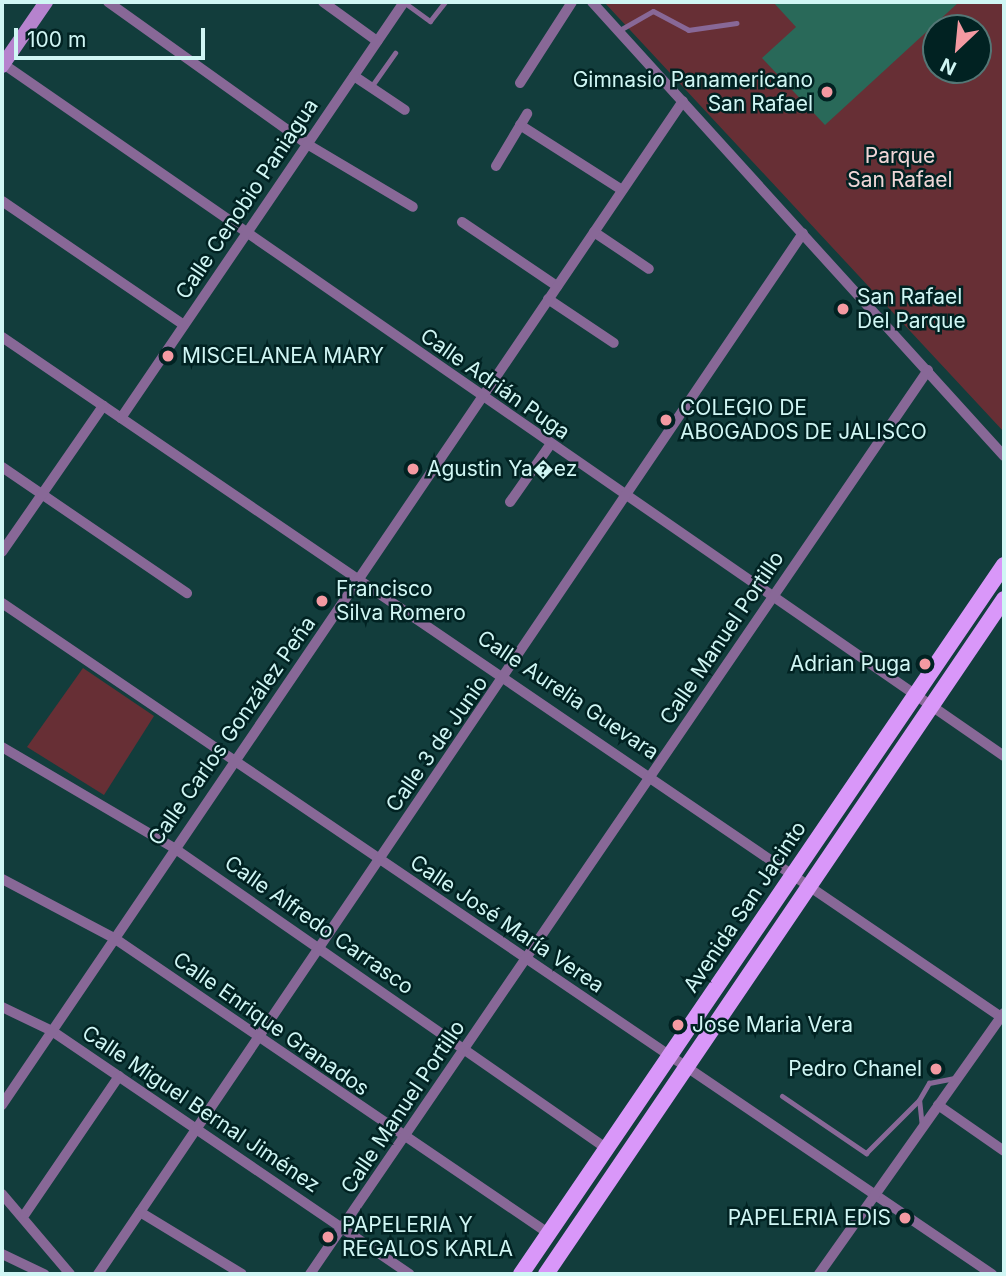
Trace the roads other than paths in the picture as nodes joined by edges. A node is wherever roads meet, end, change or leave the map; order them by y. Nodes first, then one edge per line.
1 (46, 2) edge
2 (108, 2) edge
3 (323, 2) edge
4 (404, 2) edge
5 (445, 2) edge
6 (572, 2) edge
7 (592, 2) edge
8 (736, 23) dead end
9 (618, 31) junction
10 (377, 41) junction
11 (395, 53) dead end
12 (2, 64) edge
13 (354, 76) junction
14 (520, 83) dead end
15 (370, 87) junction
16 (683, 102) junction
17 (405, 110) dead end
18 (527, 114) dead end
19 (520, 125) junction
20 (307, 144) junction
21 (496, 166) dead end
22 (622, 190) junction
23 (2, 201) edge
24 (413, 207) dead end
25 (462, 222) dead end
26 (594, 232) junction
27 (803, 233) junction
28 (246, 234) junction
29 (649, 269) dead end
30 (556, 286) junction
31 (548, 299) junction
32 (184, 325) junction
33 (2, 337) edge
34 (614, 343) dead end
35 (928, 370) junction
36 (480, 397) junction
37 (103, 406) junction
38 (121, 418) junction
39 (550, 445) junction
40 (1004, 456) edge
41 (2, 467) edge
42 (42, 494) junction
43 (628, 497) junction
44 (510, 502) dead end
45 (2, 552) edge
46 (1004, 565) edge
47 (360, 580) junction
48 (187, 593) dead end
49 (773, 596) junction
50 (1004, 599) edge
51 (2, 603) edge
52 (507, 677) junction
53 (917, 692) junction
54 (934, 704) junction
55 (2, 747) edge
56 (1004, 755) edge
57 (233, 759) junction
58 (653, 775) junction
59 (174, 848) junction
60 (379, 861) junction
61 (793, 874) junction
62 (2, 879) edge
63 (810, 886) junction
64 (114, 938) junction
65 (318, 949) junction
66 (527, 958) junction
67 (2, 1007) edge
68 (1003, 1016) edge
69 (52, 1031) junction
70 (258, 1039) junction
71 (466, 1050) junction
72 (667, 1058) junction
73 (684, 1070) junction
74 (119, 1076) junction
75 (958, 1077) junction
76 (782, 1097) dead end
77 (919, 1100) junction
78 (2, 1105) edge
79 (938, 1105) junction
80 (922, 1128) junction
81 (198, 1129) junction
82 (404, 1141) junction
83 (606, 1148) junction
84 (1004, 1151) edge
85 (2, 1194) edge
86 (874, 1194) junction
87 (141, 1212) junction
88 (25, 1214) junction
89 (343, 1229) junction
90 (548, 1233) junction
91 (2, 1254) edge
92 (44, 1274) edge
93 (70, 1274) edge
94 (98, 1274) edge
95 (242, 1274) edge
96 (310, 1274) edge
97 (409, 1274) edge
98 (521, 1274) edge
99 (546, 1274) edge
100 (819, 1274) edge
101 (992, 1274) edge

1 - 12 street
2 - 20 street
3 - 10 street
4 - 5 lane
4 - 10 street, Calle Cenobio Paniagua
6 - 14 street
7 - 9 street
8 - 9 lane
9 - 16 street
10 - 13 street, Calle Cenobio Paniagua
11 - 15 lane
12 - 28 street, Calle Adrián Puga
13 - 15 street
13 - 20 street, Calle Cenobio Paniagua
15 - 17 street
16 - 22 street, Calle Carlos González Peña
16 - 27 street
18 - 19 street
19 - 21 street
19 - 22 street
20 - 24 street
20 - 28 street, Calle Cenobio Paniagua
22 - 26 street, Calle Carlos González Peña
23 - 32 street
25 - 30 street
26 - 29 street
26 - 30 street, Calle Carlos González Peña
27 - 35 street
27 - 43 street, Calle 3 de Junio
28 - 32 street, Calle Cenobio Paniagua
28 - 36 street, Calle Adrián Puga
30 - 31 street, Calle Carlos González Peña
31 - 34 street
31 - 36 street, Calle Carlos González Peña
32 - 38 street, Calle Cenobio Paniagua
33 - 37 street, Calle Aurelia Guevara
35 - 40 street
35 - 49 street, Calle Manuel Portillo
36 - 39 street, Calle Adrián Puga
36 - 47 street, Calle Carlos González Peña
37 - 38 street, Calle Aurelia Guevara
37 - 42 street
38 - 47 street, Calle Aurelia Guevara
39 - 43 street, Calle Adrián Puga
39 - 44 street
41 - 42 street
42 - 45 street
42 - 48 street
43 - 49 street, Calle Adrián Puga
43 - 52 street, Calle 3 de Junio
46 - 53 main road, Avenida San Jacinto
47 - 52 street, Calle Aurelia Guevara
47 - 57 street, Calle Carlos González Peña
49 - 53 street, Calle Adrián Puga
49 - 58 street, Calle Manuel Portillo
50 - 54 main road, Avenida San Jacinto
51 - 57 street, Calle José María Verea
52 - 58 street, Calle Aurelia Guevara
52 - 60 street, Calle 3 de Junio
53 - 54 street, Calle Adrián Puga
53 - 61 main road, Avenida San Jacinto
54 - 56 street, Calle Adrián Puga
54 - 63 main road, Avenida San Jacinto
55 - 59 street, Calle Alfredo Carrasco
57 - 59 street, Calle Carlos González Peña
57 - 60 street, Calle José María Verea
58 - 61 street, Calle Aurelia Guevara
58 - 66 street, Calle Manuel Portillo
59 - 64 street, Calle Carlos González Peña
59 - 65 street, Calle Alfredo Carrasco
60 - 65 street, Calle 3 de Junio
60 - 66 street, Calle José María Verea
61 - 63 street, Calle Aurelia Guevara
61 - 72 main road, Avenida San Jacinto
62 - 64 street, Calle Enrique Granados
63 - 68 street, Calle Aurelia Guevara
63 - 73 main road, Avenida San Jacinto
64 - 69 street, Calle Carlos González Peña
64 - 70 street, Calle Enrique Granados
65 - 70 street, Calle 3 de Junio
65 - 71 street, Calle Alfredo Carrasco
66 - 71 street, Calle Manuel Portillo
66 - 72 street, Calle José María Verea
67 - 69 street, Calle Miguel Bernal Jiménez
68 - 75 street
69 - 74 street, Calle Miguel Bernal Jiménez
69 - 78 street, Calle Carlos González Peña
70 - 81 street, Calle 3 de Junio
70 - 82 street, Calle Enrique Granados
71 - 82 street, Calle Manuel Portillo
71 - 83 street, Calle Alfredo Carrasco
72 - 73 street, Calle José María Verea
72 - 83 main road, Avenida San Jacinto
73 - 86 street, Calle José María Verea
73 - 99 main road, Avenida San Jacinto
74 - 81 street, Calle Miguel Bernal Jiménez
74 - 88 street
75 - 77 lane
75 - 79 street
76 - 77 lane
77 - 80 lane
79 - 80 street
79 - 84 street
80 - 86 street
81 - 87 street, Calle 3 de Junio
81 - 89 street, Calle Miguel Bernal Jiménez
82 - 89 street, Calle Manuel Portillo
82 - 90 street, Calle Enrique Granados
83 - 90 main road, Avenida San Jacinto
85 - 88 street
86 - 100 street
86 - 101 street, Calle José María Verea
87 - 94 street, Calle 3 de Junio
87 - 95 street
88 - 93 street
89 - 96 street, Calle Manuel Portillo
89 - 97 street, Calle Miguel Bernal Jiménez
90 - 98 main road, Avenida San Jacinto
91 - 92 street

